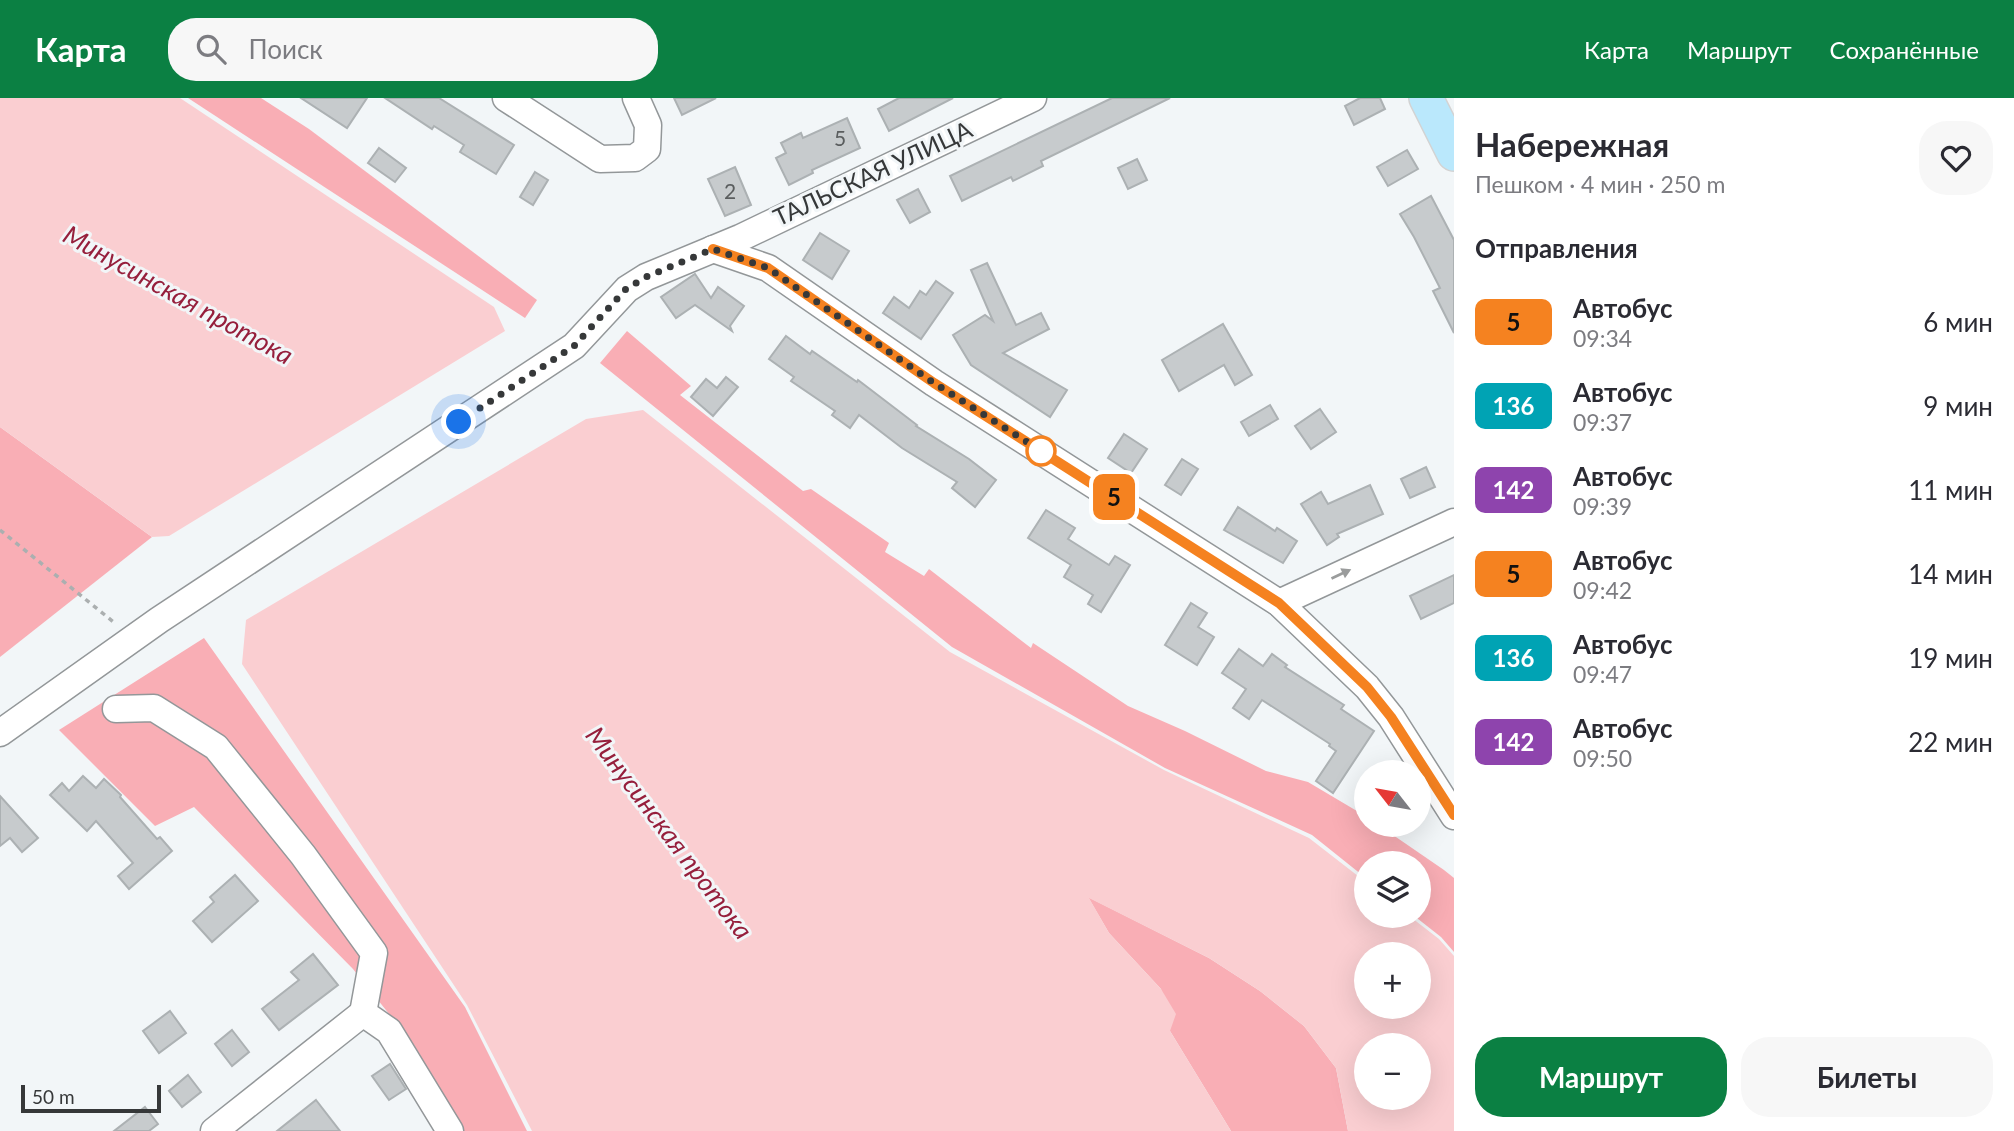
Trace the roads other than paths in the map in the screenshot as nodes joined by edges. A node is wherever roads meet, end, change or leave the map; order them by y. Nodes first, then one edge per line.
1 (506, 98) edge
2 (636, 98) edge
3 (1033, 98) edge
4 (1426, 98) edge
5 (1454, 154) edge
6 (767, 224) junction
7 (713, 249) junction
8 (768, 268) junction
9 (1454, 522) edge
10 (1279, 603) junction
11 (116, 709) dead end
12 (0, 733) edge
13 (1454, 816) edge
14 (363, 1013) junction
15 (214, 1131) edge
16 (450, 1131) edge

1 - 2 street
3 - 6 street, ТАЛЬСКАЯ УЛИЦА
4 - 5 main road
6 - 7 street, ТАЛЬСКАЯ УЛИЦА
6 - 8 street
7 - 8 street
7 - 12 street, ТАЛЬСКАЯ УЛИЦА
8 - 10 street
10 -> 9 street
10 - 13 street
11 - 14 street
14 - 15 street
14 - 16 street

